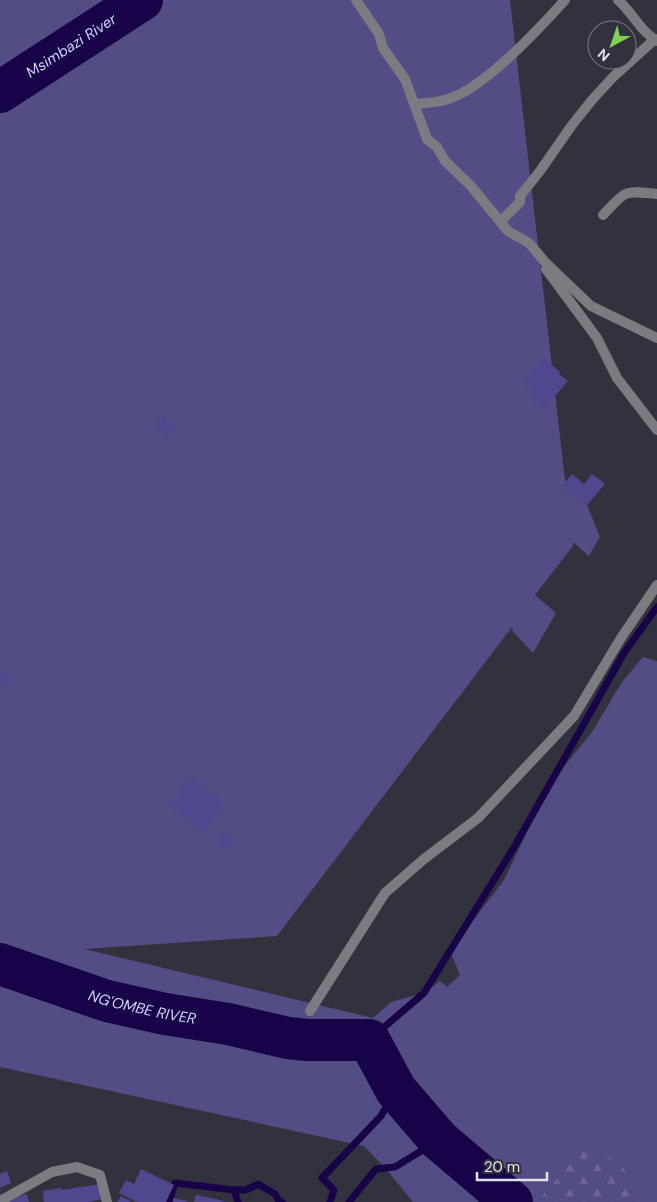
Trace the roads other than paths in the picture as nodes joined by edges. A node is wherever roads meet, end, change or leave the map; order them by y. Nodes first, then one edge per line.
1 (356, 0) edge
2 (565, 0) edge
3 (618, 0) edge
4 (656, 40) edge
5 (415, 104) junction
6 (657, 194) edge
7 (603, 215) dead end
8 (501, 222) junction
9 (529, 244) junction
10 (657, 338) edge
11 (657, 430) edge
12 (657, 585) edge
13 (310, 1011) dead end
14 (0, 1201) edge
15 (106, 1202) edge

1 - 5 street
2 - 5 street
3 - 4 street
4 - 8 street
5 - 8 street
6 - 7 street
8 - 9 street
9 - 10 street
9 - 11 street
12 - 13 street
14 - 15 street

